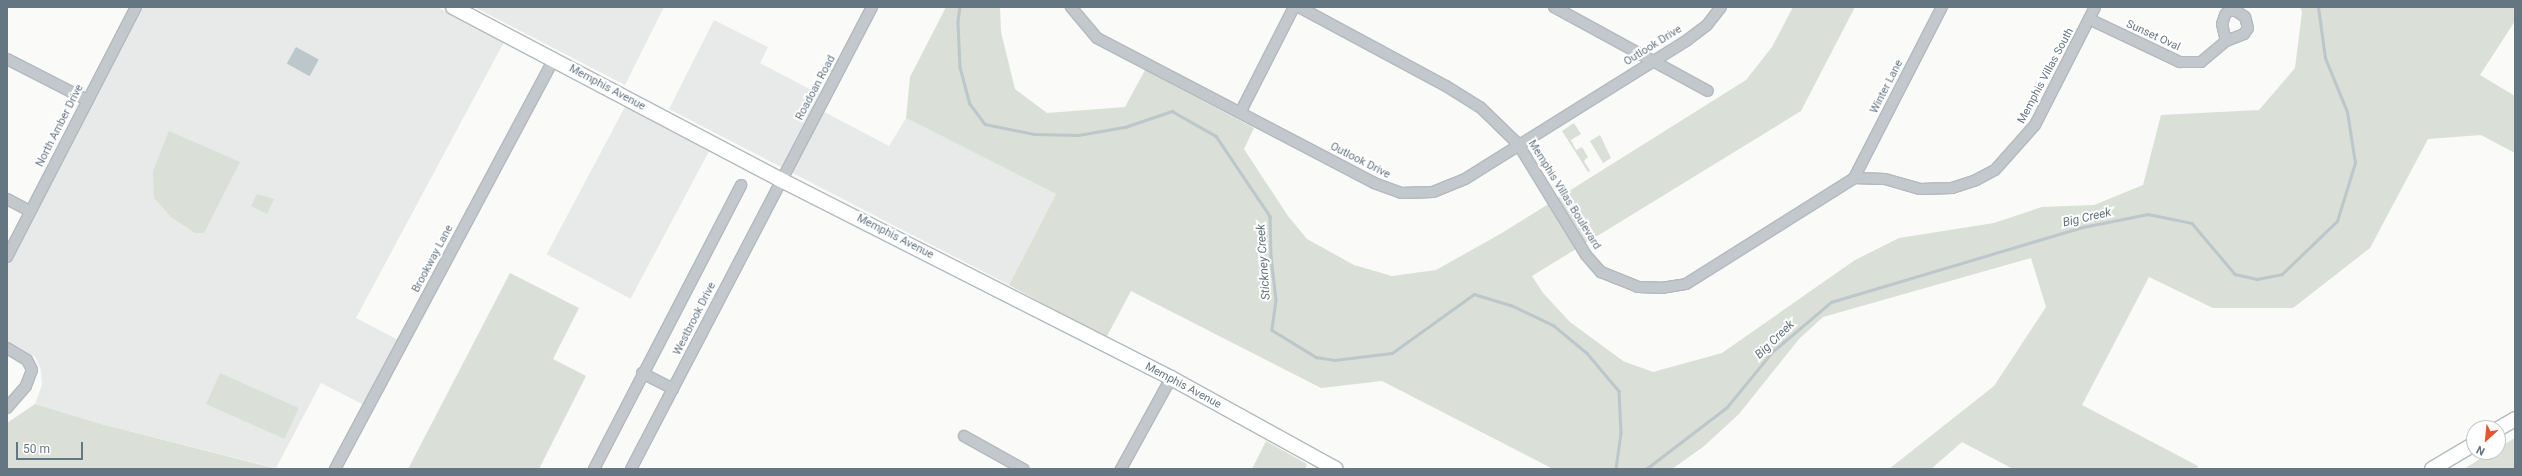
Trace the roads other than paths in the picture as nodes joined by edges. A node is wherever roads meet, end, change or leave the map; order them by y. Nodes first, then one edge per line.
1 (136, 7) edge
2 (453, 7) edge
3 (872, 7) edge
4 (1071, 7) edge
5 (1294, 7) edge
6 (1299, 7) edge
7 (1554, 7) edge
8 (1721, 7) edge
9 (1942, 7) edge
10 (2095, 7) edge
11 (2089, 19) junction
12 (2226, 40) dead end
13 (7, 59) edge
14 (553, 60) junction
15 (1654, 60) junction
16 (1708, 91) dead end
17 (87, 100) junction
18 (1240, 111) junction
19 (1518, 144) junction
20 (1854, 178) junction
21 (781, 180) junction
22 (741, 185) dead end
23 (7, 199) edge
24 (30, 211) junction
25 (7, 257) edge
26 (7, 348) edge
27 (642, 373) junction
28 (1170, 378) junction
29 (673, 388) junction
30 (7, 408) edge
31 (2515, 419) edge
32 (2506, 424) edge
33 (964, 436) dead end
34 (2466, 449) edge
35 (335, 469) edge
36 (594, 469) edge
37 (631, 469) edge
38 (1023, 469) edge
39 (1121, 469) edge
40 (1336, 469) edge
41 (2432, 469) edge

1 - 17 street, North Amber Drive
2 - 14 main road, Memphis Avenue
3 - 21 street, Roadoan Road
4 - 18 street, Outlook Drive
5 - 18 street
6 - 19 street, Memphis Villas Boulevard
7 - 15 street
8 - 15 street, Outlook Drive
9 - 20 street, Winter Lane
10 - 11 street, Memphis Villas South
11 - 12 street, Sunset Oval
11 - 20 street, Memphis Villas South
13 - 17 street
14 - 21 main road, Memphis Avenue
14 - 35 street, Brookway Lane
15 - 16 street
15 - 19 street, Outlook Drive
17 - 24 street, North Amber Drive
18 - 19 street, Outlook Drive
19 - 20 street, Memphis Villas Boulevard
21 - 28 main road, Memphis Avenue
21 - 29 street, Westbrook Drive
22 - 27 street
23 - 24 street
24 - 25 street, North Amber Drive
26 - 30 street
27 - 29 street
27 - 36 street
28 - 39 street
28 - 40 main road, Memphis Avenue
29 - 37 street, Westbrook Drive
31 - 32 main road
33 - 38 street
34 - 41 main road

